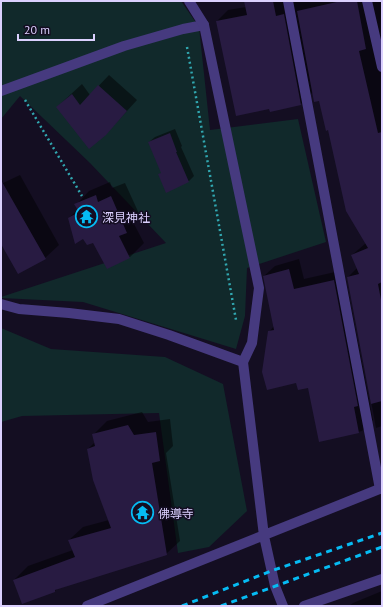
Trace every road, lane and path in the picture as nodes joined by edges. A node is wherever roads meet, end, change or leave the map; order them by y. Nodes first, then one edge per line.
1 (189, 1) edge
2 (288, 1) edge
3 (368, 1) edge
4 (204, 25) junction
5 (183, 29) junction
6 (382, 67) edge
7 (16, 85) junction
8 (1, 91) edge
9 (82, 196) dead end
10 (1, 304) edge
11 (236, 323) dead end
12 (243, 362) junction
13 (381, 489) edge
14 (264, 536) junction
15 (382, 579) edge
16 (87, 606) edge
17 (283, 606) edge
18 (304, 606) edge

1 - 4 street
2 - 13 street
3 - 6 street
4 - 5 street
4 - 12 street
5 - 7 street
5 - 11 path
7 - 8 street
7 - 9 path
10 - 12 street
12 - 14 street
13 - 14 street
14 - 16 street
14 - 17 street
15 - 18 street

